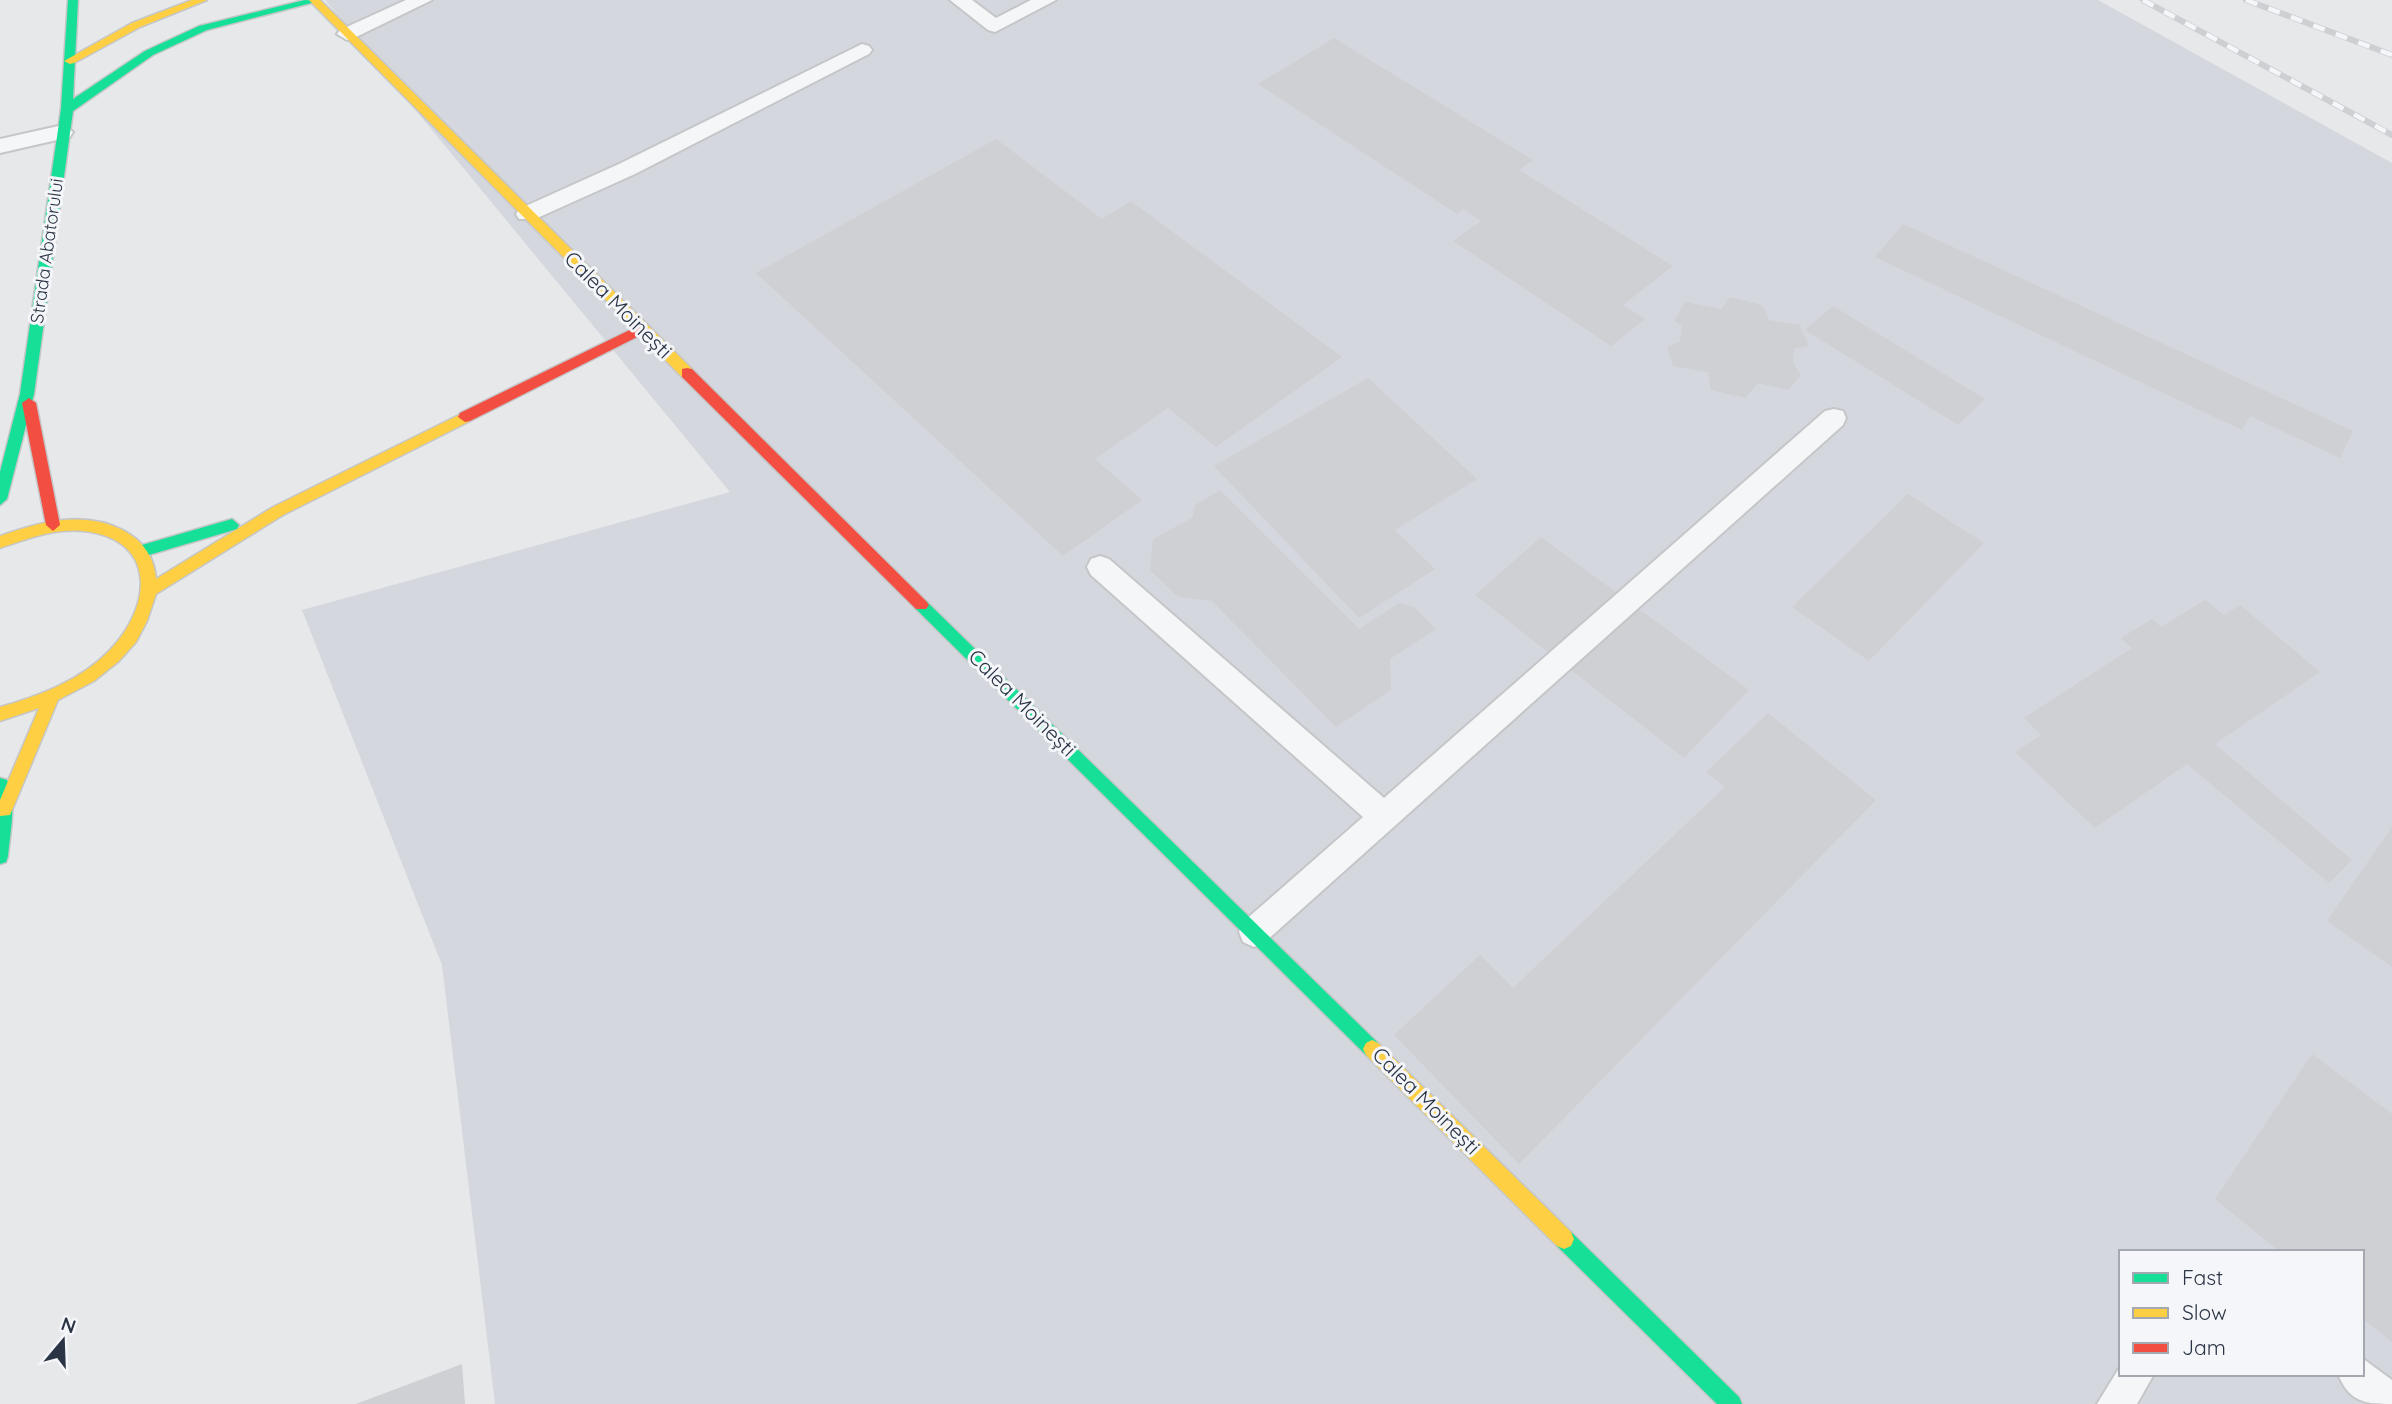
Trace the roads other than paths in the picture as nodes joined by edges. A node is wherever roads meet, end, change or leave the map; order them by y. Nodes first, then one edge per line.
1 (73, 0) edge
2 (202, 0) edge
3 (422, 0) edge
4 (960, 0) edge
5 (1046, 0) edge
6 (314, 1) edge
7 (347, 34) junction
8 (862, 50) dead end
9 (70, 61) junction
10 (67, 109) junction
11 (64, 132) junction
12 (0, 146) edge
13 (527, 214) junction
14 (642, 329) junction
15 (27, 394) junction
16 (1834, 418) dead end
17 (0, 499) edge
18 (278, 511) junction
19 (53, 526) junction
20 (0, 542) edge
21 (142, 551) junction
22 (1100, 566) dead end
23 (150, 590) junction
24 (52, 697) junction
25 (0, 713) edge
26 (0, 774) edge
27 (4, 810) junction
28 (1383, 816) junction
29 (0, 856) edge
30 (1254, 932) junction
31 (2135, 1376) edge
32 (2358, 1376) edge
33 (2392, 1403) edge
34 (1732, 1404) edge
35 (2115, 1404) edge

1 - 9 street, Strada Abatorului
2 - 9 street
3 - 7 lane
4 - 5 lane
6 - 7 street, Calea Moinești
6 - 10 street
7 - 13 street, Calea Moinești
8 - 13 lane
9 - 10 street, Strada Abatorului
10 - 11 street, Strada Abatorului
11 - 12 lane
11 - 15 street, Strada Abatorului
13 - 14 street, Calea Moinești
14 - 18 street
14 - 30 street, Calea Moinești
15 - 17 street, Strada Abatorului
15 - 19 street, Strada Abatorului
16 - 28 lane
18 - 21 street
18 - 23 street
19 - 20 street
19 - 21 street
21 - 23 street
22 - 28 lane
23 - 24 street
24 - 25 street
24 - 27 street
26 - 27 street
27 - 29 street
28 - 30 lane
30 - 34 street, Calea Moinești
31 - 35 lane
32 - 33 lane

